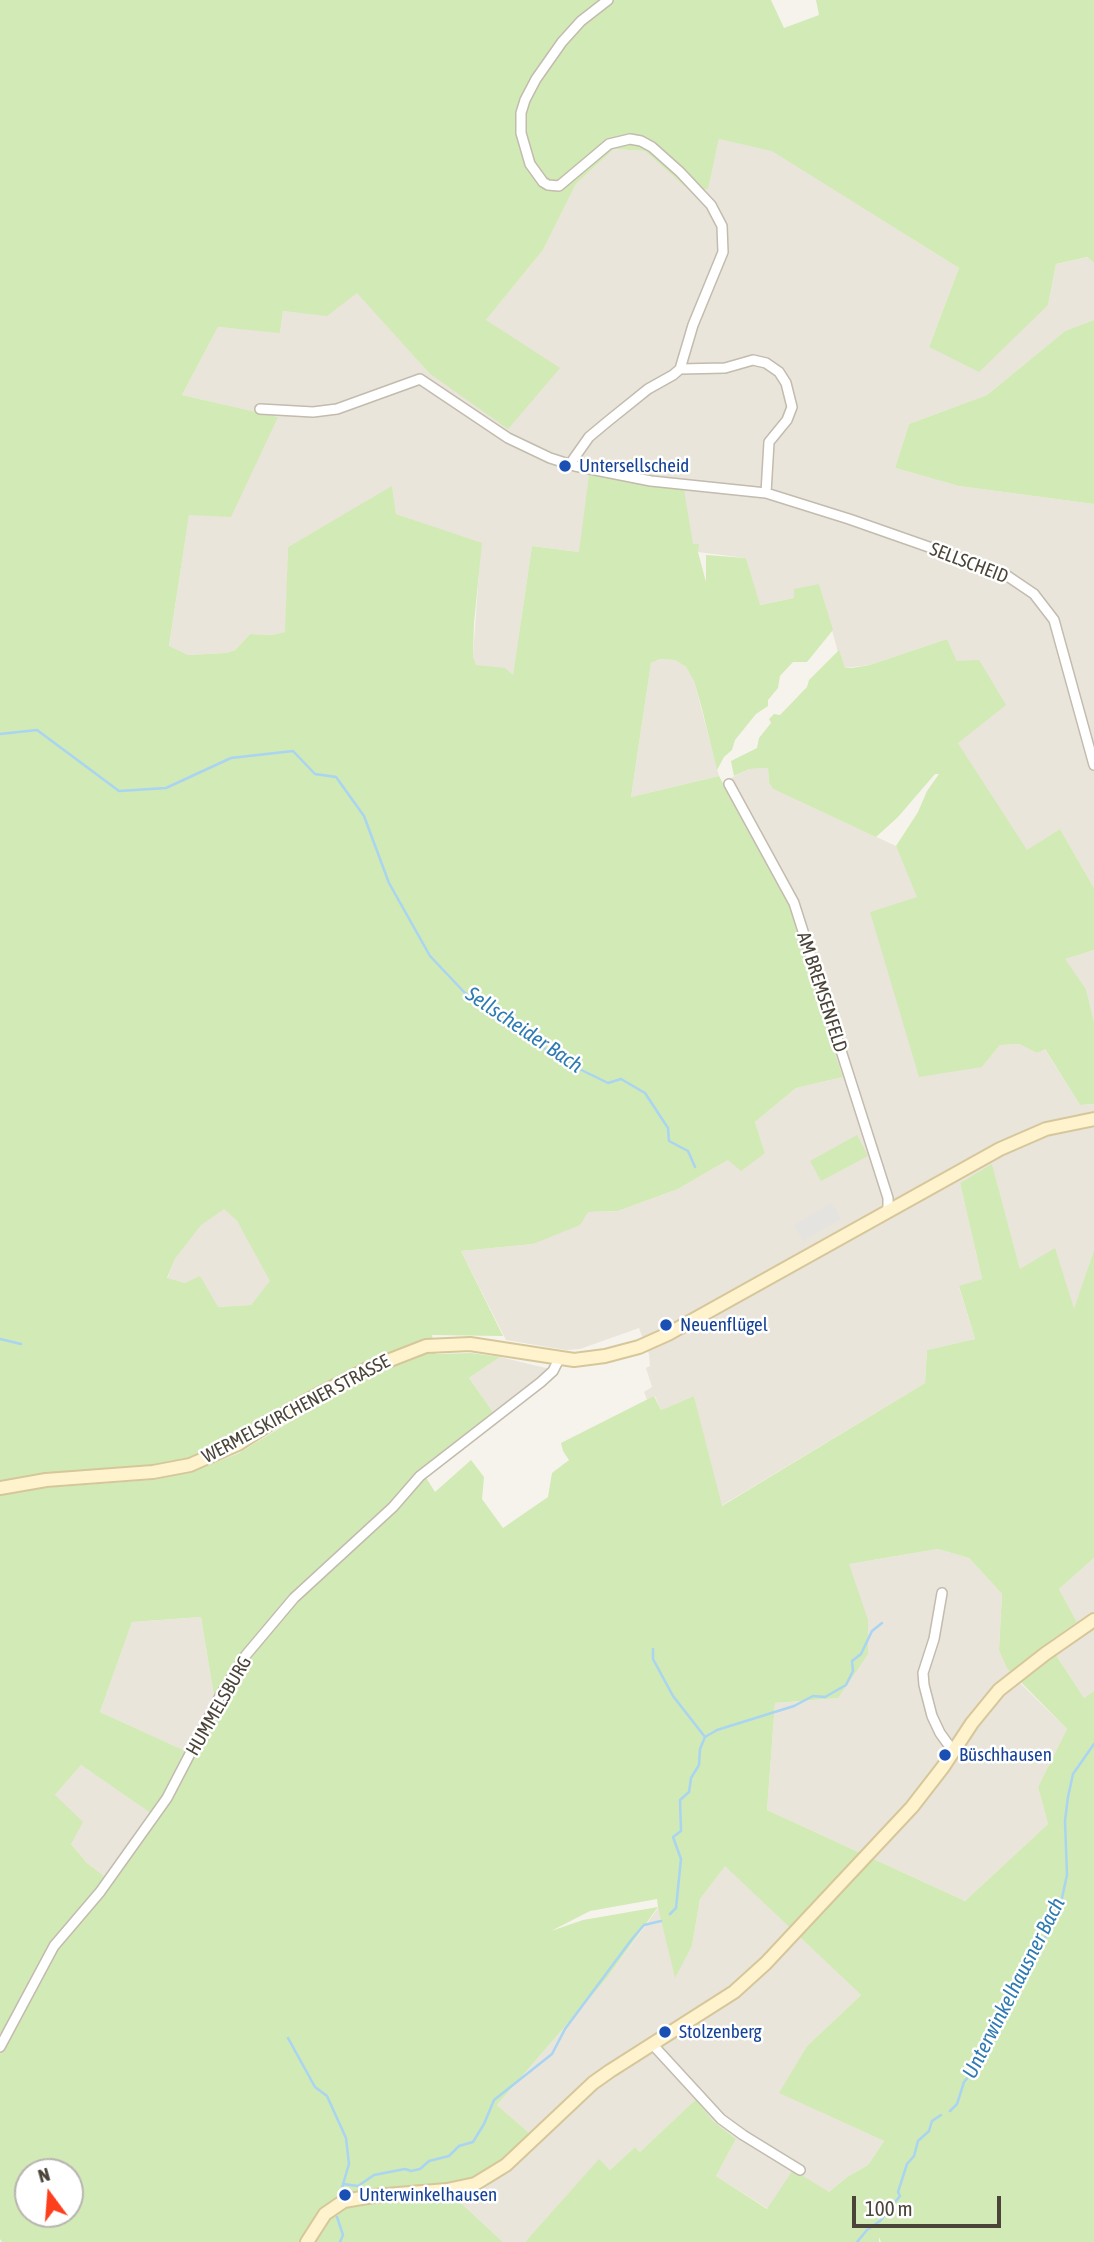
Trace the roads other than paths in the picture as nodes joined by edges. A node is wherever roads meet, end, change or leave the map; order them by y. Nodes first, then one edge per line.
1 (608, 0) edge
2 (680, 369) junction
3 (260, 409) dead end
4 (570, 464) junction
5 (766, 493) junction
6 (1094, 765) edge
7 (729, 783) dead end
8 (1094, 1119) edge
9 (888, 1210) junction
10 (559, 1359) junction
11 (0, 1488) edge
12 (942, 1593) dead end
13 (1094, 1620) edge
14 (953, 1751) junction
15 (653, 2045) junction
16 (0, 2046) edge
17 (800, 2170) dead end
18 (307, 2242) edge

1 - 2 street
2 - 4 street
2 - 5 street
3 - 4 street, SELLSCHEID
4 - 5 street, SELLSCHEID
5 - 6 street, SELLSCHEID
7 - 9 street, AM BREMSENFELD
8 - 9 main road
9 - 10 main road
10 - 11 main road, WERMELSKIRCHENER STRASSE
10 - 16 street, HUMMELSBURG
12 - 14 street
13 - 14 main road
14 - 15 main road
15 - 17 street
15 - 18 main road

